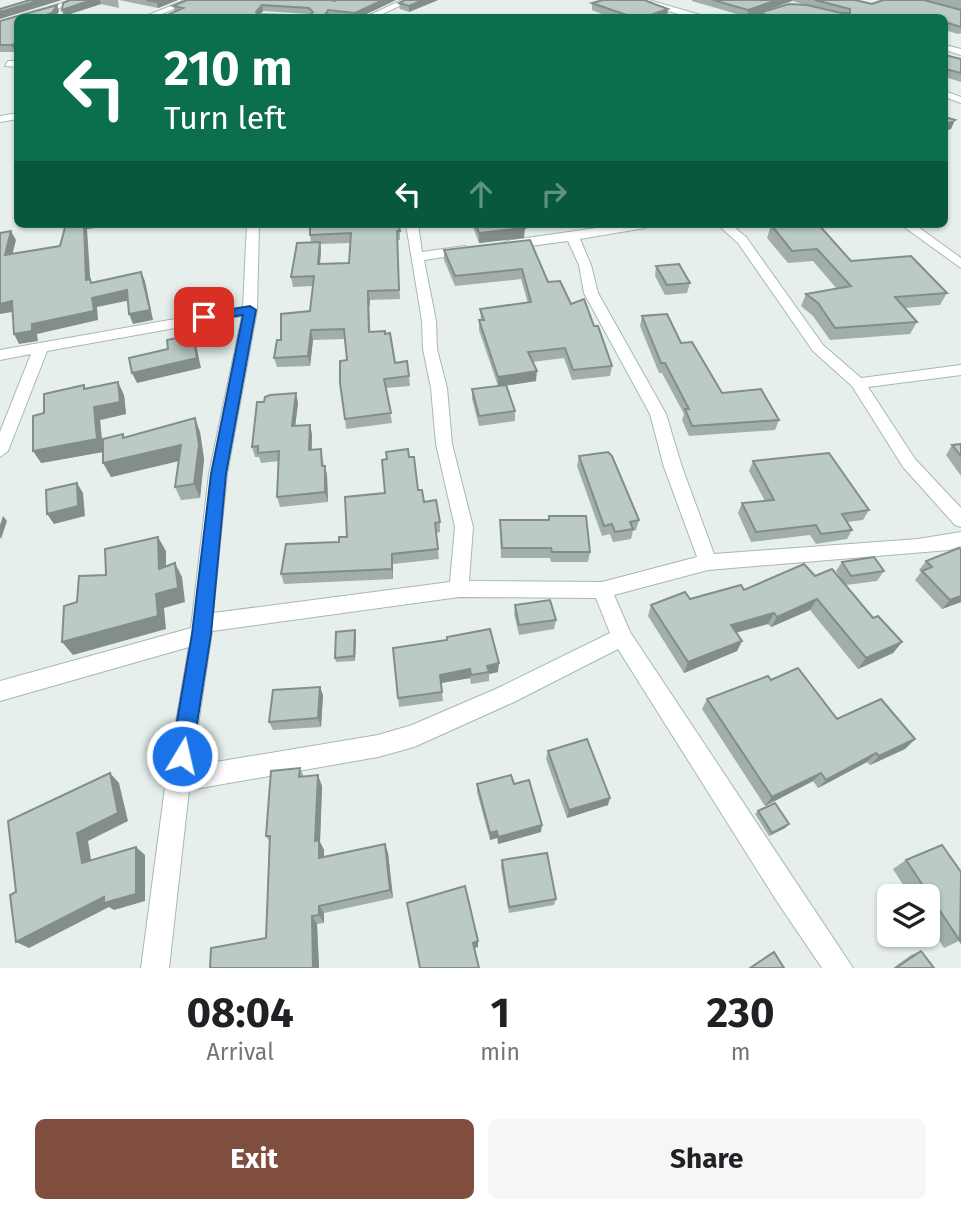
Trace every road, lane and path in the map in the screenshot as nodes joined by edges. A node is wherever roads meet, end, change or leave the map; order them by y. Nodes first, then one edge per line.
1 (78, 0) edge
2 (192, 0) edge
3 (408, 0) edge
4 (652, 3) edge
5 (282, 6) edge
6 (49, 9) junction
7 (61, 13) edge
8 (31, 14) edge
9 (155, 14) edge
10 (267, 14) edge
11 (375, 14) edge
12 (688, 14) edge
13 (253, 228) edge
14 (412, 228) edge
15 (616, 228) edge
16 (728, 228) edge
17 (912, 228) edge
18 (573, 237) junction
19 (416, 257) junction
20 (961, 264) edge
21 (250, 310) junction
22 (41, 348) junction
23 (0, 355) edge
24 (961, 370) edge
25 (858, 383) junction
26 (0, 451) edge
27 (961, 520) edge
28 (961, 539) edge
29 (708, 562) junction
30 (459, 589) junction
31 (602, 590) junction
32 (201, 629) junction
33 (622, 636) junction
34 (0, 691) edge
35 (178, 780) junction
36 (155, 968) edge
37 (839, 968) edge

1 - 6 street
2 - 9 street
3 - 11 street
4 - 12 street
5 - 10 street
6 - 7 street
6 - 8 street
13 - 21 street
14 - 19 street
15 - 18 street
16 - 25 street
17 - 20 street
18 - 19 street
18 - 29 street
19 - 30 street
21 - 22 street
21 - 32 street
22 - 23 street
22 - 26 street
24 - 25 street
25 - 27 street
28 - 29 street
29 - 31 street
30 - 31 street
30 - 32 street
31 - 33 street
32 - 34 street
32 - 35 street
33 - 35 street
33 - 37 street
35 - 36 street

